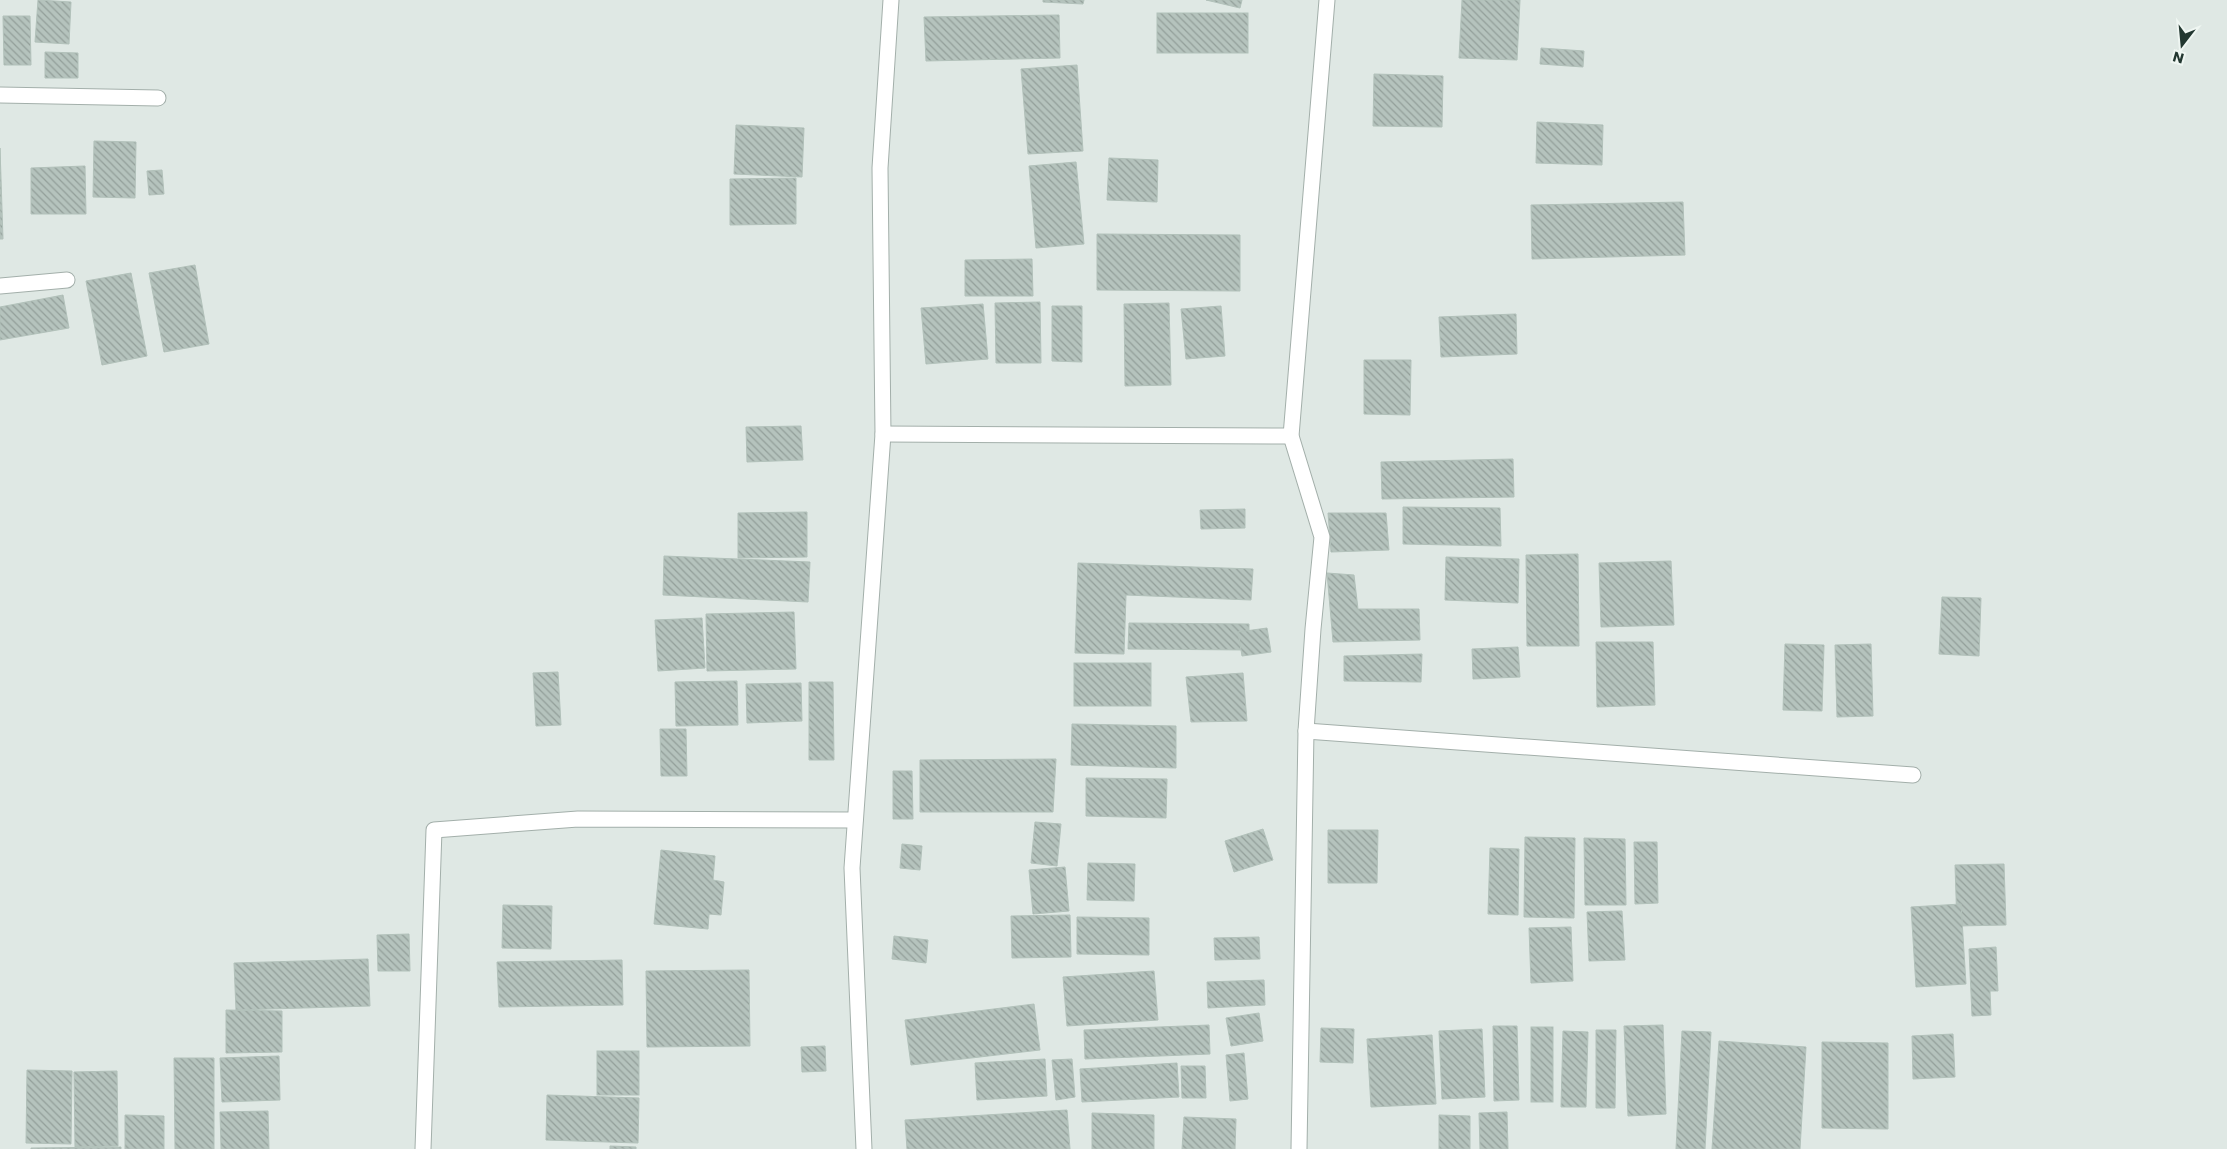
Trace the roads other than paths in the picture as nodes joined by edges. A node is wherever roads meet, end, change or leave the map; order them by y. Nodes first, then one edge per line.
1 (891, 0) edge
2 (1327, 0) edge
3 (0, 95) edge
4 (158, 98) dead end
5 (67, 280) dead end
6 (0, 286) edge
7 (882, 434) junction
8 (1291, 436) junction
9 (1306, 731) junction
10 (1913, 774) dead end
11 (855, 820) junction
12 (423, 1149) edge
13 (864, 1149) edge
14 (1299, 1149) edge

1 - 7 street
2 - 8 street
3 - 4 street
5 - 6 street
7 - 8 street
7 - 11 street
8 - 9 street
9 - 10 street
9 - 14 street
11 - 12 street
11 - 13 street

